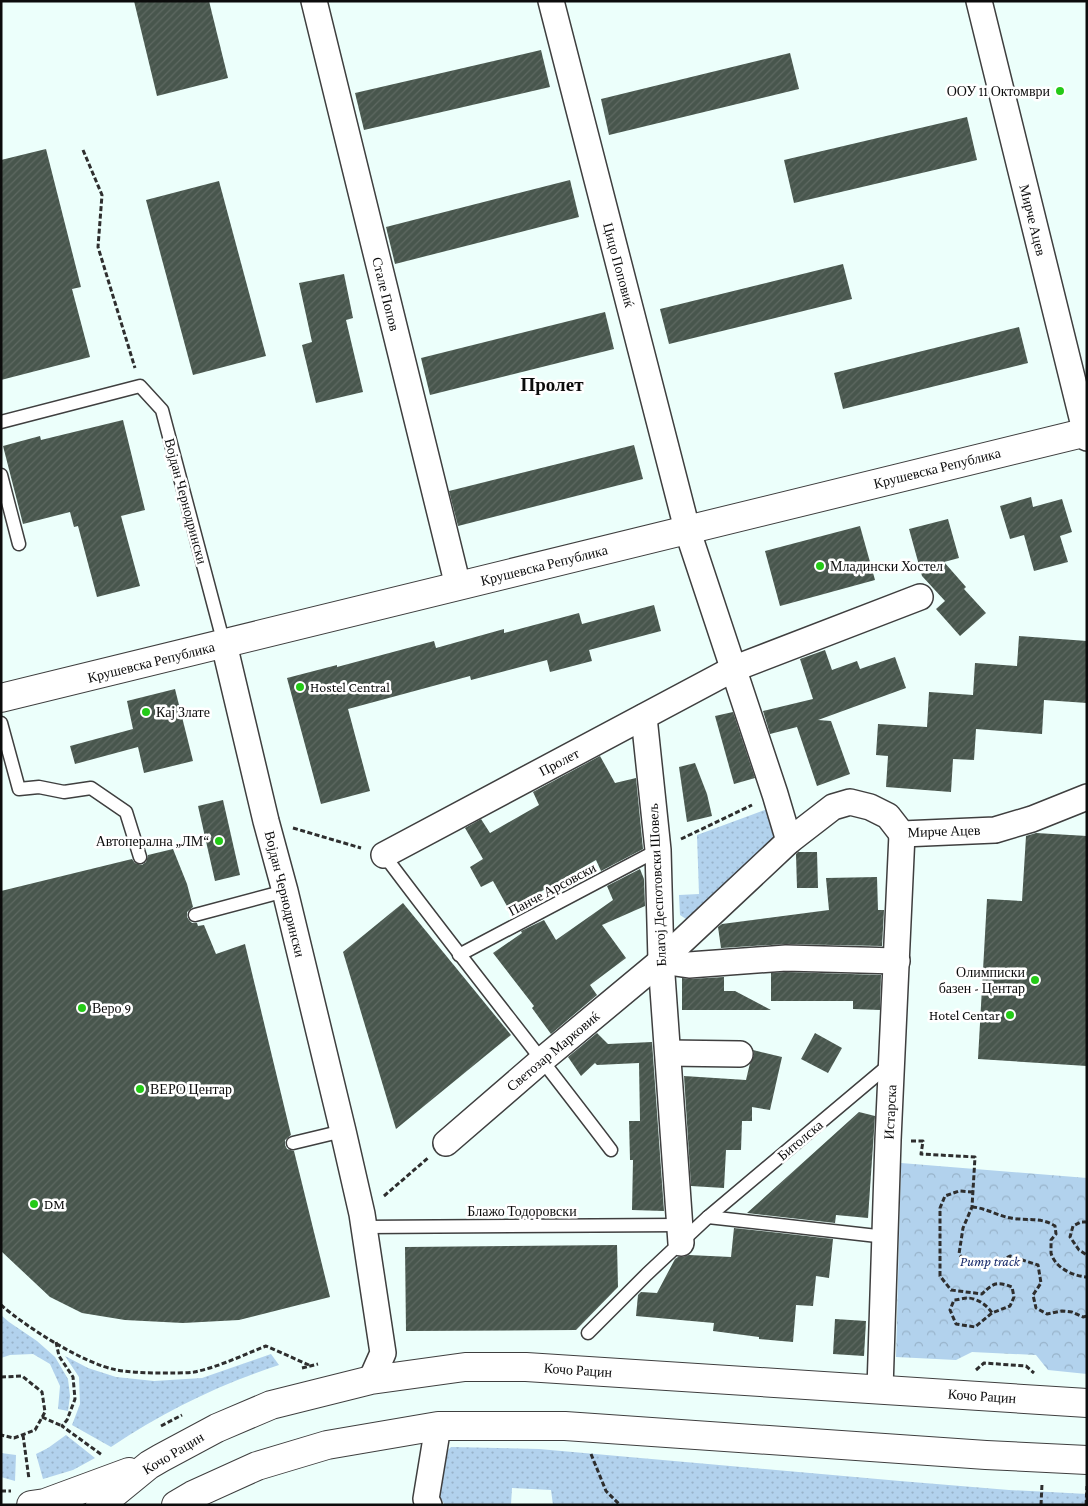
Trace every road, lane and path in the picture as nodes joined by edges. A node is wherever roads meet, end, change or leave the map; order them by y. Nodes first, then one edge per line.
1 (314, 1) edge
2 (551, 1) edge
3 (980, 1) edge
4 (84, 150) dead end
5 (140, 386) junction
6 (1, 422) edge
7 (1086, 434) edge
8 (1, 475) edge
9 (687, 530) junction
10 (19, 544) dead end
11 (458, 586) junction
12 (920, 597) dead end
13 (224, 644) junction
14 (733, 669) junction
15 (1, 698) edge
16 (644, 717) junction
17 (1, 723) edge
18 (775, 794) junction
19 (1087, 797) edge
20 (266, 820) junction
21 (902, 834) junction
22 (789, 841) junction
23 (658, 850) junction
24 (384, 855) junction
25 (140, 857) dead end
26 (285, 892) junction
27 (195, 915) dead end
28 (459, 955) junction
29 (897, 961) junction
30 (661, 962) junction
31 (668, 1053) junction
32 (740, 1054) dead end
33 (542, 1060) junction
34 (892, 1062) junction
35 (343, 1131) junction
36 (923, 1141) dead end
37 (293, 1143) dead end
38 (446, 1143) joint
39 (611, 1150) dead end
40 (973, 1192) junction
41 (972, 1207) junction
42 (708, 1217) junction
43 (363, 1220) junction
44 (1087, 1222) edge
45 (680, 1234) junction
46 (886, 1238) junction
47 (1087, 1255) edge
48 (1087, 1277) edge
49 (971, 1293) junction
50 (980, 1302) junction
51 (1, 1305) edge
52 (992, 1313) junction
53 (1087, 1316) edge
54 (588, 1333) dead end
55 (56, 1342) junction
56 (309, 1366) dead end
57 (1, 1377) edge
58 (371, 1380) junction
59 (880, 1389) junction
60 (1087, 1403) edge
61 (42, 1417) junction
62 (62, 1426) junction
63 (438, 1426) junction
64 (1, 1434) edge
65 (23, 1435) junction
66 (588, 1447) dead end
67 (107, 1458) dead end
68 (1087, 1460) edge
69 (149, 1465) junction
70 (28, 1469) dead end
71 (1032, 1482) dead end
72 (1087, 1486) edge
73 (424, 1503) edge
74 (31, 1505) edge
75 (100, 1505) edge
76 (176, 1505) edge
77 (620, 1505) edge
78 (1041, 1505) edge
79 (1086, 1505) edge

1 - 11 street, Стале Попов
2 - 9 street, Цицо Поповиќ
3 - 7 street, Мирче Ацев
4 - 5 path
5 - 6 lane
5 - 13 lane, Војдан Чернодрински
7 - 9 street, Крушевска Република
8 - 10 lane
9 - 11 street, Крушевска Република
9 - 14 street
11 - 13 street, Крушевска Република
12 - 14 street, Пролет
13 - 15 street, Крушевска Република
13 - 20 street, Војдан Чернодрински
14 - 16 street, Пролет
14 - 18 street
16 - 23 street, Благој Деспотовски Шовељ
16 - 24 street, Пролет
17 - 25 lane
18 - 22 street
18 - 23 path
19 - 21 street, Мирче Ацев
20 - 24 path
20 - 26 street, Војдан Чернодрински
21 - 22 street, Мирче Ацев
21 - 29 street, Истарска
22 - 30 street, Светозар Марковиќ
23 - 28 lane, Панче Арсовски
23 - 30 street, Благој Деспотовски Шовељ
24 - 28 lane
26 - 27 lane
26 - 35 street, Војдан Чернодрински
28 - 33 lane
29 - 30 street
29 - 34 street, Истарска
30 - 31 street, Благој Деспотовски Шовељ
30 - 33 street, Светозар Марковиќ
31 - 32 street
31 - 45 street, Благој Деспотовски Шовељ
33 - 38 street, Светозар Марковиќ
33 - 39 lane
34 - 42 lane, Битолска
34 - 46 street, Истарска
35 - 37 lane
35 - 43 street, Војдан Чернодрински
36 - 40 path
38 - 43 path
40 - 41 path
40 - 49 path
41 - 48 path
41 - 53 path
42 - 45 lane, Битолска
42 - 46 lane
43 - 45 lane, Блажо Тодоровски
43 - 58 street, Војдан Чернодрински
44 - 47 path
45 - 54 lane, Битолска
46 - 59 street, Истарска
49 - 50 path
49 - 52 path
50 - 52 path
50 - 52 path
51 - 55 path
55 - 56 path
55 - 62 path
57 - 61 path
58 - 59 street, Кочо Рацин
58 - 69 street, Кочо Рацин
59 - 60 street, Кочо Рацин
61 - 62 path
61 - 65 path
62 - 67 path
63 - 68 street
63 - 73 street
63 - 76 street
64 - 65 path
65 - 70 path
66 - 77 path
69 - 74 street
69 - 75 street, Кочо Рацин
71 - 78 path
72 - 79 path

